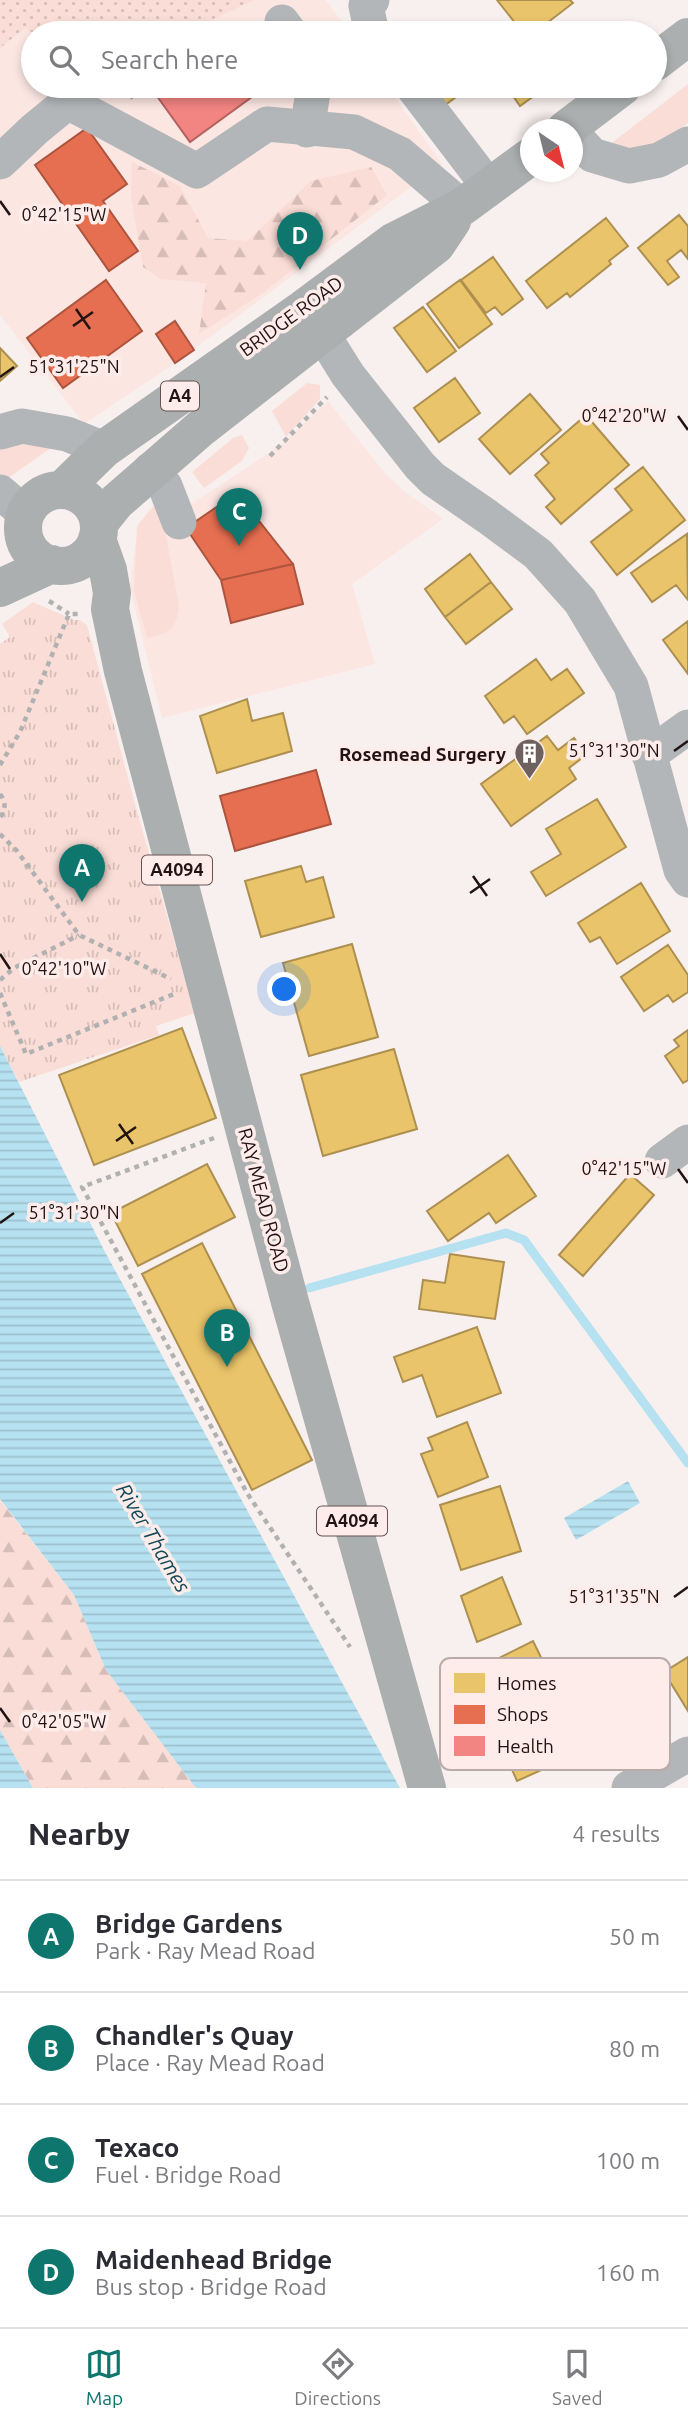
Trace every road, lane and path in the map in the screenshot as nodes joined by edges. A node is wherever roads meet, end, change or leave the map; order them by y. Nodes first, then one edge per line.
1 (372, 0) edge
2 (370, 21) edge
3 (688, 37) edge
4 (667, 53) edge
5 (312, 98) edge
6 (419, 98) edge
7 (608, 98) edge
8 (582, 119) edge
9 (307, 130) junction
10 (688, 144) edge
11 (583, 145) edge
12 (0, 162) edge
13 (520, 164) edge
14 (475, 197) junction
15 (323, 335) junction
16 (330, 394) dead end
17 (0, 432) edge
18 (104, 449) junction
19 (270, 456) dead end
20 (150, 470) junction
21 (62, 490) junction
22 (12, 521) edge
23 (179, 522) dead end
24 (98, 531) junction
25 (56, 565) junction
26 (0, 588) edge
27 (98, 615) junction
28 (688, 727) edge
29 (649, 755) junction
30 (0, 765) edge
31 (0, 794) edge
32 (0, 818) edge
33 (0, 834) edge
34 (688, 880) edge
35 (79, 935) junction
36 (0, 980) edge
37 (197, 985) junction
38 (0, 993) edge
39 (245, 1130) junction
40 (353, 1651) dead end
41 (673, 1771) edge
42 (427, 1788) edge
43 (629, 1788) edge

1 - 2 street
3 - 4 main road
5 - 9 street
6 - 14 street
7 - 8 main road
9 - 12 street
9 - 14 street
10 - 11 street
13 - 14 main road, BRIDGE ROAD / A4
14 - 15 main road, A4
14 - 18 main road, BRIDGE ROAD / A4
15 - 20 main road, BRIDGE ROAD / A4
15 - 29 street
16 - 19 path
17 - 18 street
18 - 21 main road, BRIDGE ROAD / A4
20 - 23 street
20 - 24 main road, BRIDGE ROAD / A4
21 - 22 main road, A4
21 - 24 main road
22 - 25 main road, A4
24 - 25 main road, A4
24 - 27 main road, RAY MEAD ROAD / A4094
25 - 26 main road, A4
25 - 27 main road
27 - 30 path
27 - 37 main road, RAY MEAD ROAD / A4094
28 - 29 street
29 - 34 street
31 - 32 path
33 - 35 path
35 - 36 path
35 - 37 path
37 - 38 path
37 - 39 main road, RAY MEAD ROAD / A4094
39 - 40 path
39 - 42 main road, RAY MEAD ROAD / A4094
41 - 43 street

